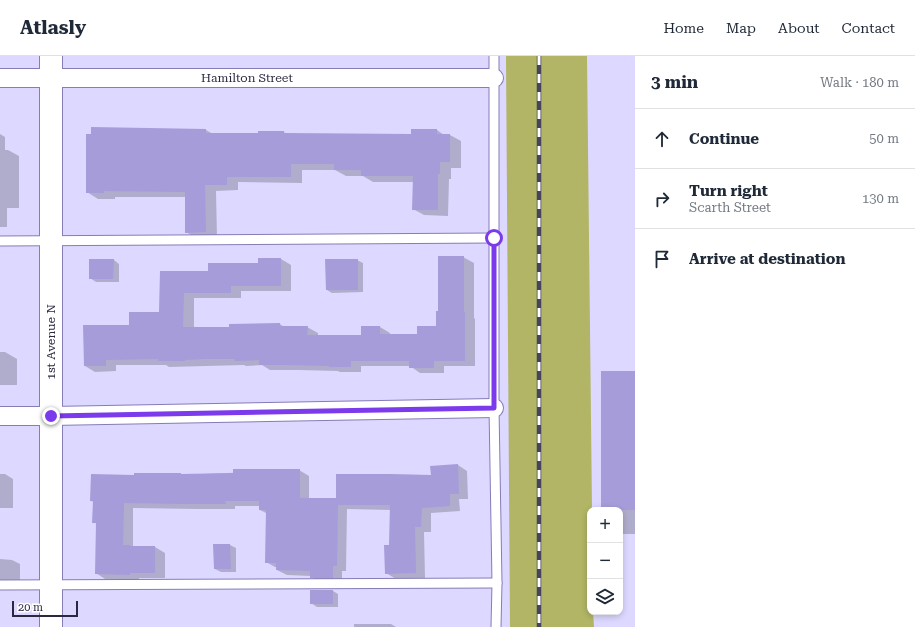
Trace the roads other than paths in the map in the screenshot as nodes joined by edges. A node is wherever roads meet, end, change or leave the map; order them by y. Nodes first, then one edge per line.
1 (494, 56) edge
2 (51, 67) edge
3 (0, 78) edge
4 (494, 78) junction
5 (494, 238) junction
6 (51, 240) junction
7 (0, 241) edge
8 (494, 408) junction
9 (0, 416) edge
10 (51, 416) junction
11 (51, 584) junction
12 (496, 584) junction
13 (0, 585) edge
14 (51, 627) edge
15 (496, 627) edge

1 - 4 lane
2 - 3 street, Hamilton Street
2 - 4 street, Hamilton Street
2 - 6 street, 1st Avenue N
4 - 5 lane
5 - 6 lane
5 - 8 lane
6 - 7 lane
6 - 10 street, 1st Avenue N
8 - 10 street
8 - 12 lane
9 - 10 street
10 - 11 street, 1st Avenue N
11 - 12 lane
11 - 13 lane
11 - 14 street, 1st Avenue N
12 - 15 lane

